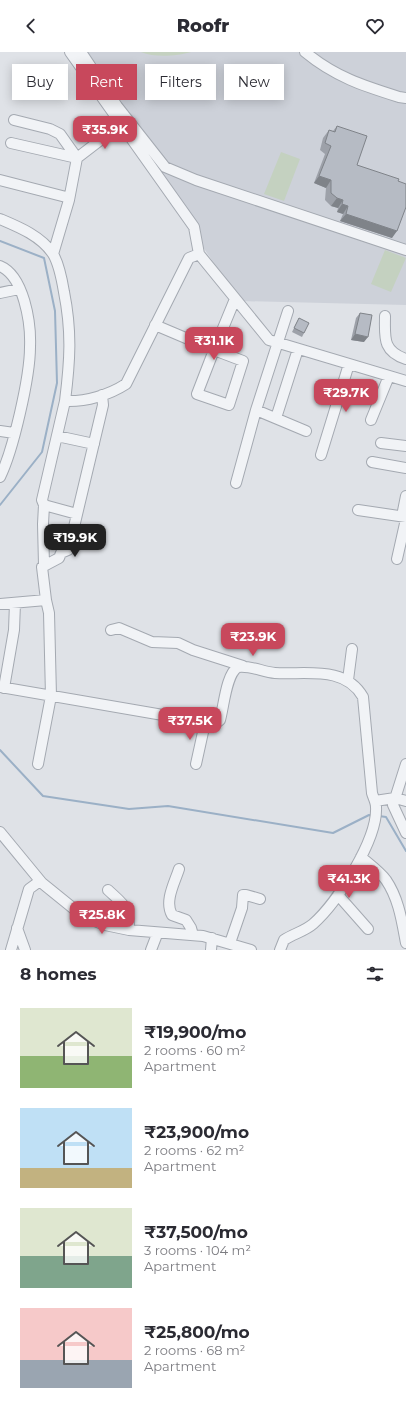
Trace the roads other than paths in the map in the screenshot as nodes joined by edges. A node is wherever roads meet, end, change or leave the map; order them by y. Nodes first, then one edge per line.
1 (70, 52) edge
2 (81, 52) edge
3 (305, 52) edge
4 (406, 98) edge
5 (14, 120) dead end
6 (120, 124) junction
7 (11, 143) dead end
8 (77, 158) junction
9 (0, 180) edge
10 (69, 200) junction
11 (0, 219) edge
12 (406, 250) edge
13 (53, 254) junction
14 (199, 254) junction
15 (0, 266) edge
16 (20, 289) junction
17 (0, 293) edge
18 (235, 299) junction
19 (288, 311) dead end
20 (384, 316) dead end
21 (155, 325) junction
22 (277, 343) junction
23 (298, 349) junction
24 (214, 350) junction
25 (406, 359) edge
26 (349, 364) junction
27 (389, 376) junction
28 (406, 381) edge
29 (102, 395) junction
30 (65, 401) junction
31 (256, 410) junction
32 (276, 418) junction
33 (371, 420) dead end
34 (0, 431) edge
35 (306, 431) dead end
36 (14, 433) junction
37 (57, 436) junction
38 (381, 443) dead end
39 (94, 444) junction
40 (406, 446) edge
41 (4, 454) edge
42 (321, 455) dead end
43 (372, 462) dead end
44 (406, 468) edge
45 (0, 477) edge
46 (236, 483) dead end
47 (406, 496) edge
48 (44, 505) junction
49 (358, 510) dead end
50 (77, 514) junction
51 (405, 518) edge
52 (398, 559) dead end
53 (44, 565) junction
54 (46, 600) junction
55 (15, 602) junction
56 (0, 604) edge
57 (111, 630) dead end
58 (352, 649) dead end
59 (242, 666) junction
60 (348, 680) junction
61 (2, 688) edge
62 (51, 696) junction
63 (205, 723) junction
64 (38, 764) dead end
65 (196, 764) dead end
66 (406, 764) edge
67 (395, 798) junction
68 (406, 801) edge
69 (376, 804) junction
70 (0, 832) edge
71 (406, 833) edge
72 (0, 837) edge
73 (361, 857) junction
74 (179, 869) dead end
75 (38, 882) junction
76 (108, 890) dead end
77 (338, 895) junction
78 (260, 899) dead end
79 (17, 928) junction
80 (368, 929) dead end
81 (129, 930) junction
82 (193, 935) junction
83 (156, 937) junction
84 (406, 943) edge
85 (211, 944) edge
86 (234, 946) edge
87 (11, 950) edge
88 (25, 950) edge
89 (151, 950) edge
90 (251, 950) edge
91 (280, 950) edge

1 - 6 street
2 - 12 street
3 - 4 street
5 - 8 street
6 - 8 street
6 - 14 street
7 - 8 street
8 - 10 street
9 - 10 street
10 - 13 street
11 - 13 street
13 - 30 street
14 - 18 street
14 - 21 street
15 - 16 street
16 - 17 street
16 - 36 street
18 - 22 street
18 - 24 street
19 - 22 street
20 - 25 street
21 - 24 street
21 - 29 street
22 - 23 street
22 - 31 street
23 - 26 street
23 - 32 street
24 - 24 street
26 - 27 street
26 - 42 street
27 - 28 street
27 - 33 street
29 - 30 street
29 - 39 street
30 - 37 street
31 - 32 street
31 - 46 street
32 - 35 street
34 - 36 street
36 - 41 street
37 - 39 street
37 - 48 street
38 - 40 street
39 - 50 street
41 - 45 street
43 - 44 street
47 - 51 street
48 - 50 street
48 - 53 street
49 - 51 street
50 - 53 street
51 - 52 street
53 - 54 street
54 - 55 street
54 - 62 street
55 - 56 street
55 - 61 street
57 - 59 street
58 - 60 street
59 - 60 street
59 - 63 street
60 - 69 street
61 - 62 street
62 - 63 street
62 - 64 street
63 - 65 street
66 - 67 street
67 - 68 street
67 - 69 street
67 - 71 street
69 - 73 street
70 - 75 street
72 - 75 street
73 - 77 street
73 - 84 street
74 - 82 street
75 - 79 street
75 - 81 street
75 - 83 street
76 - 81 street
77 - 80 street
77 - 91 street
78 - 86 street
79 - 87 street
79 - 88 street
81 - 82 street
82 - 85 street
83 - 85 street
83 - 89 street
85 - 86 street
86 - 90 street

